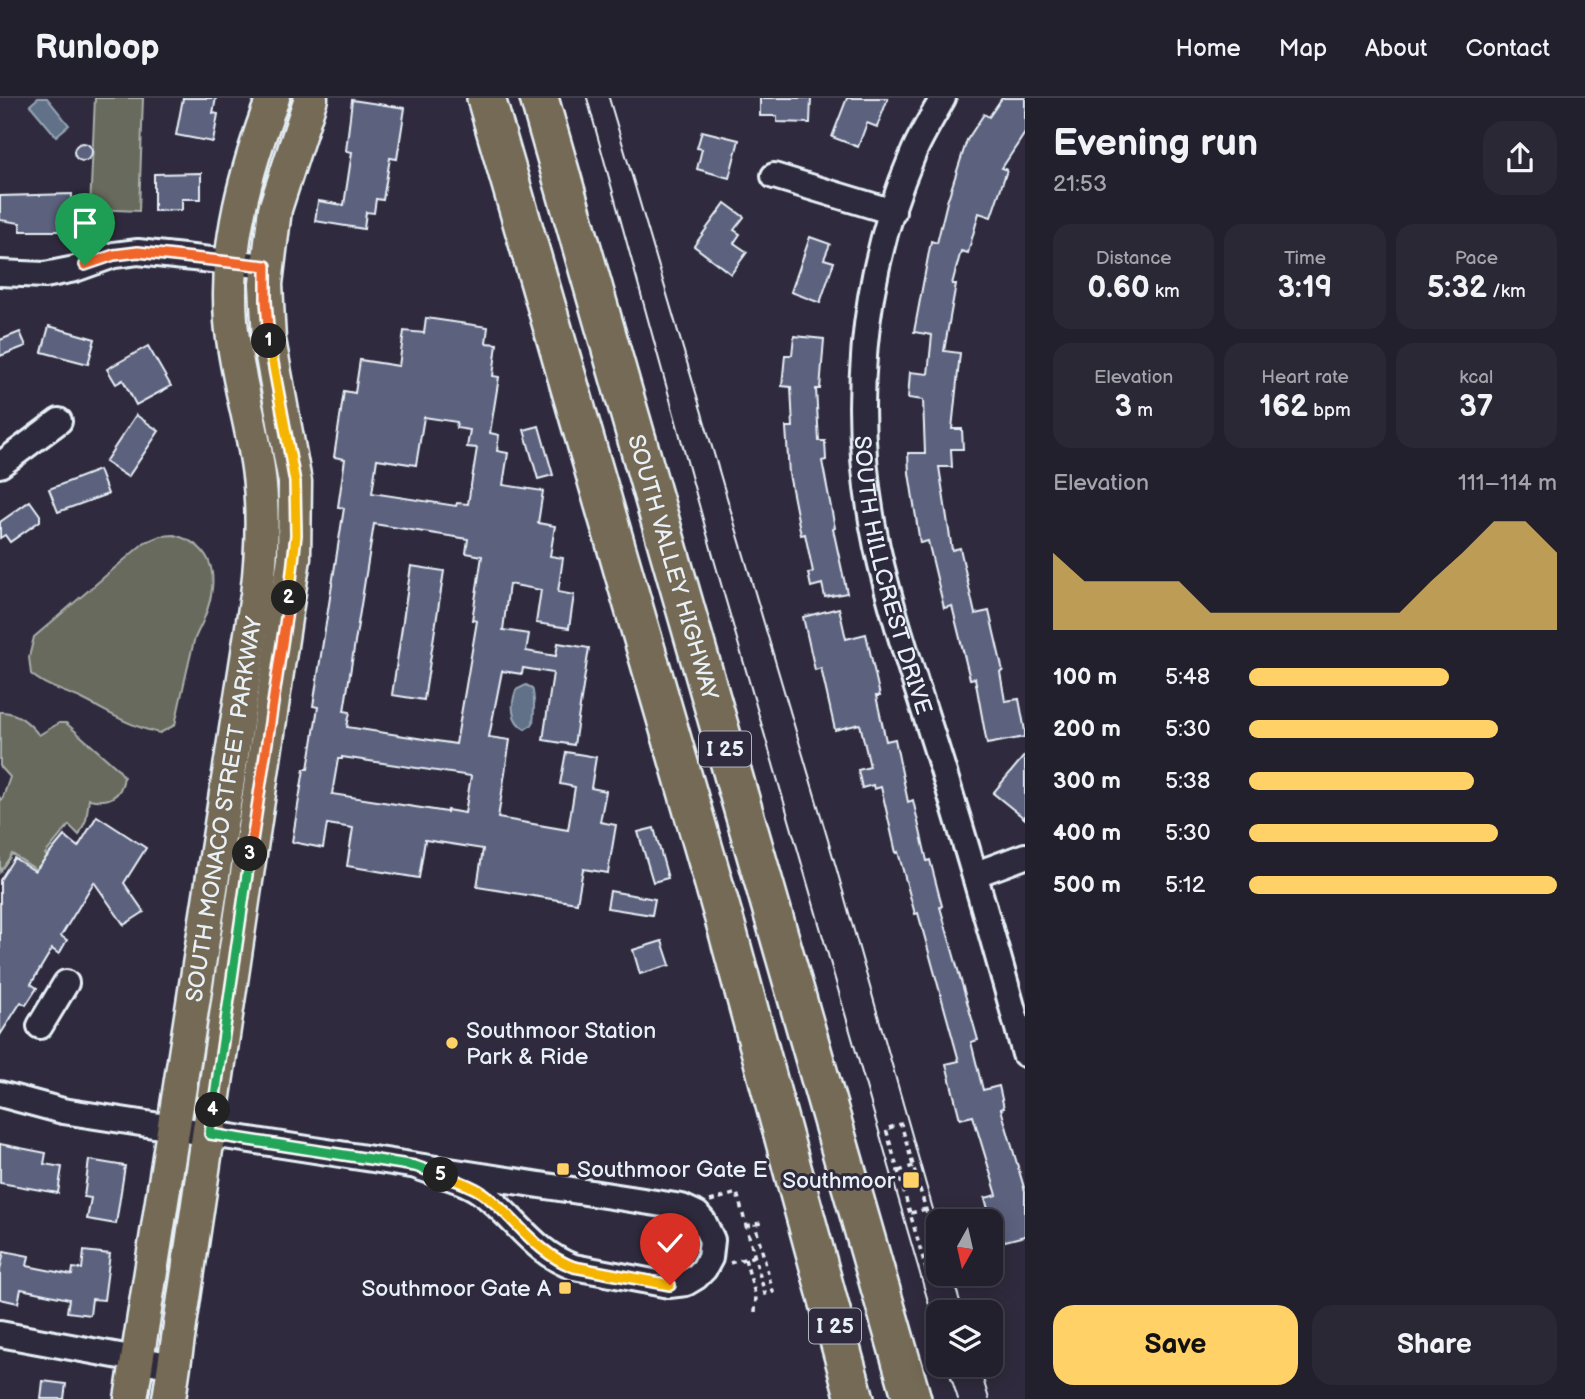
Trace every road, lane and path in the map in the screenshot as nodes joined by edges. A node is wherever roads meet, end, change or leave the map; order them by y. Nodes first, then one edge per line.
1 (273, 98) edge
2 (311, 98) edge
3 (486, 98) edge
4 (539, 98) edge
5 (943, 98) edge
6 (774, 176) dead end
7 (893, 212) junction
8 (230, 261) junction
9 (266, 266) junction
10 (0, 273) edge
11 (59, 421) dead end
12 (0, 465) edge
13 (1025, 856) edge
14 (976, 874) junction
15 (66, 983) dead end
16 (40, 1026) dead end
17 (1025, 1054) edge
18 (0, 1094) edge
19 (173, 1128) junction
20 (210, 1134) junction
21 (415, 1166) junction
22 (914, 1166) junction
23 (898, 1171) junction
24 (919, 1186) junction
25 (904, 1191) junction
26 (705, 1202) dead end
27 (926, 1209) joint
28 (910, 1213) junction
29 (761, 1223) dead end
30 (755, 1224) junction
31 (746, 1226) junction
32 (755, 1256) junction
33 (746, 1259) junction
34 (727, 1264) dead end
35 (926, 1269) edge
36 (755, 1312) dead end
37 (0, 1334) edge
38 (136, 1359) junction
39 (174, 1366) junction
40 (131, 1399) edge
41 (169, 1399) edge
42 (855, 1399) edge
43 (912, 1399) edge

1 - 8 main road, SOUTH MONACO STREET PARKWAY
2 - 9 main road, SOUTH MONACO STREET PARKWAY
3 - 42 highway, I 25
4 - 43 highway, SOUTH VALLEY HIGHWAY / I 25
5 - 7 street, SOUTH HILLCREST DRIVE
6 - 7 street
7 - 14 street, SOUTH HILLCREST DRIVE
8 - 9 street
8 - 10 street
8 - 19 main road, SOUTH MONACO STREET PARKWAY
9 - 20 main road, SOUTH MONACO STREET PARKWAY
11 - 12 street
13 - 14 street
14 - 17 street, SOUTH HILLCREST DRIVE
15 - 16 street
18 - 19 street
19 - 20 street
19 - 38 main road, SOUTH MONACO STREET PARKWAY
20 - 21 street
20 - 39 main road, SOUTH MONACO STREET PARKWAY
21 - 21 street
22 - 23 path
22 - 23 path
22 - 24 path
23 - 25 path
24 - 25 path
24 - 27 path
25 - 28 path
26 - 31 path
27 - 28 path
28 - 35 path
29 - 30 path
30 - 31 path
30 - 32 path
31 - 32 path
32 - 33 path
33 - 34 path
33 - 36 path
37 - 38 street
38 - 39 street
38 - 40 main road, SOUTH MONACO STREET PARKWAY
39 - 41 main road, SOUTH MONACO STREET PARKWAY

